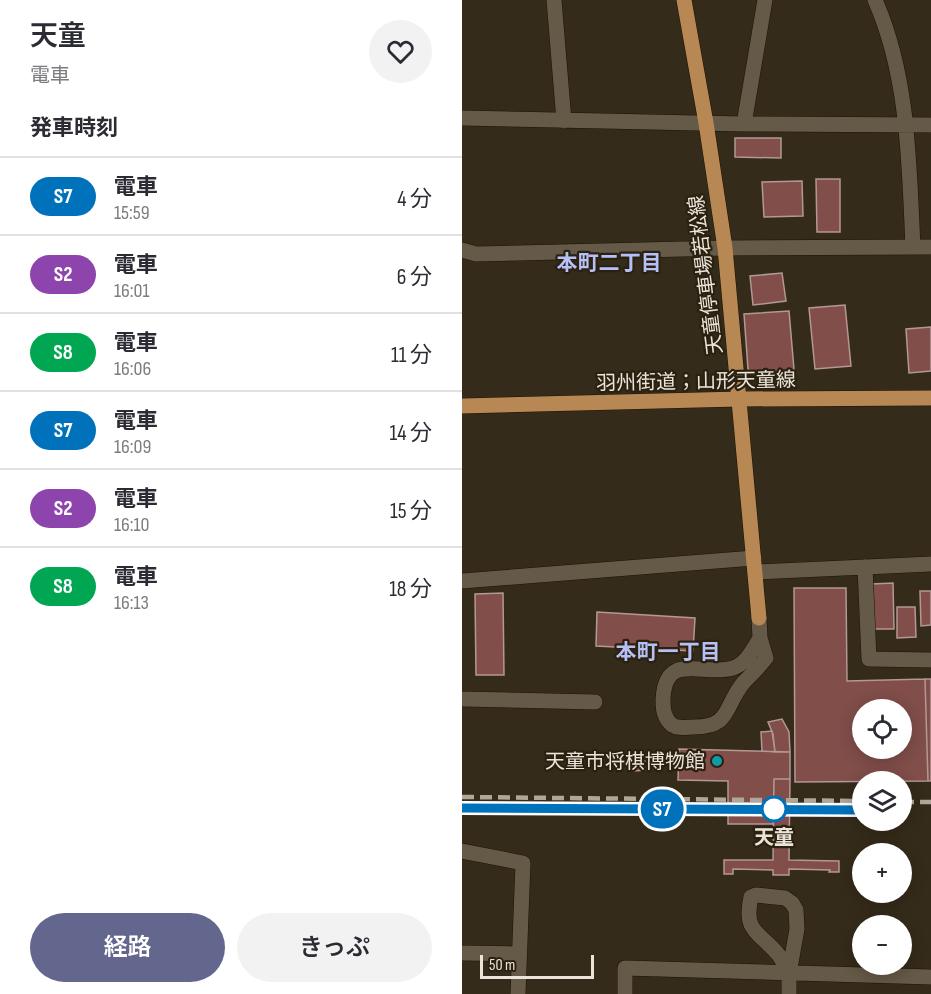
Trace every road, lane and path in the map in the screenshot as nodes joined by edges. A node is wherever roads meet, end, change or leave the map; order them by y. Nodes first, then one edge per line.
1 (554, 0) edge
2 (684, 0) edge
3 (765, 0) edge
4 (875, 0) edge
5 (462, 118) edge
6 (564, 121) junction
7 (706, 123) junction
8 (744, 124) junction
9 (931, 125) edge
10 (907, 126) junction
11 (913, 247) junction
12 (931, 247) edge
13 (725, 248) junction
14 (462, 250) edge
15 (931, 398) edge
16 (740, 399) junction
17 (462, 406) edge
18 (931, 564) edge
19 (755, 565) junction
20 (865, 567) junction
21 (462, 581) edge
22 (759, 618) joint
23 (760, 638) junction
24 (931, 660) edge
25 (462, 699) edge
26 (595, 702) dead end
27 (462, 851) edge
28 (462, 953) edge
29 (519, 954) junction
30 (789, 974) junction
31 (931, 977) edge
32 (518, 994) edge
33 (625, 994) edge
34 (789, 994) edge

1 - 6 street
2 - 7 main road, 天童停車場若松線
3 - 8 street
4 - 10 street
5 - 6 street
6 - 7 street
7 - 8 street
7 - 13 main road, 天童停車場若松線
8 - 10 street
9 - 10 street
10 - 11 street
11 - 12 street
11 - 13 street
13 - 14 street
13 - 16 main road, 天童停車場若松線
15 - 16 main road, 羽州街道；山形天童線
16 - 17 main road, 羽州街道；山形天童線
16 - 19 main road, 天童停車場若松線
18 - 20 street
19 - 20 street
19 - 21 street
19 - 22 main road, 天童停車場若松線
20 - 24 street
22 - 23 street
23 - 23 street
25 - 26 street
27 - 29 street
28 - 29 street
29 - 32 street
30 - 30 street
30 - 31 street
30 - 33 street
30 - 34 street

